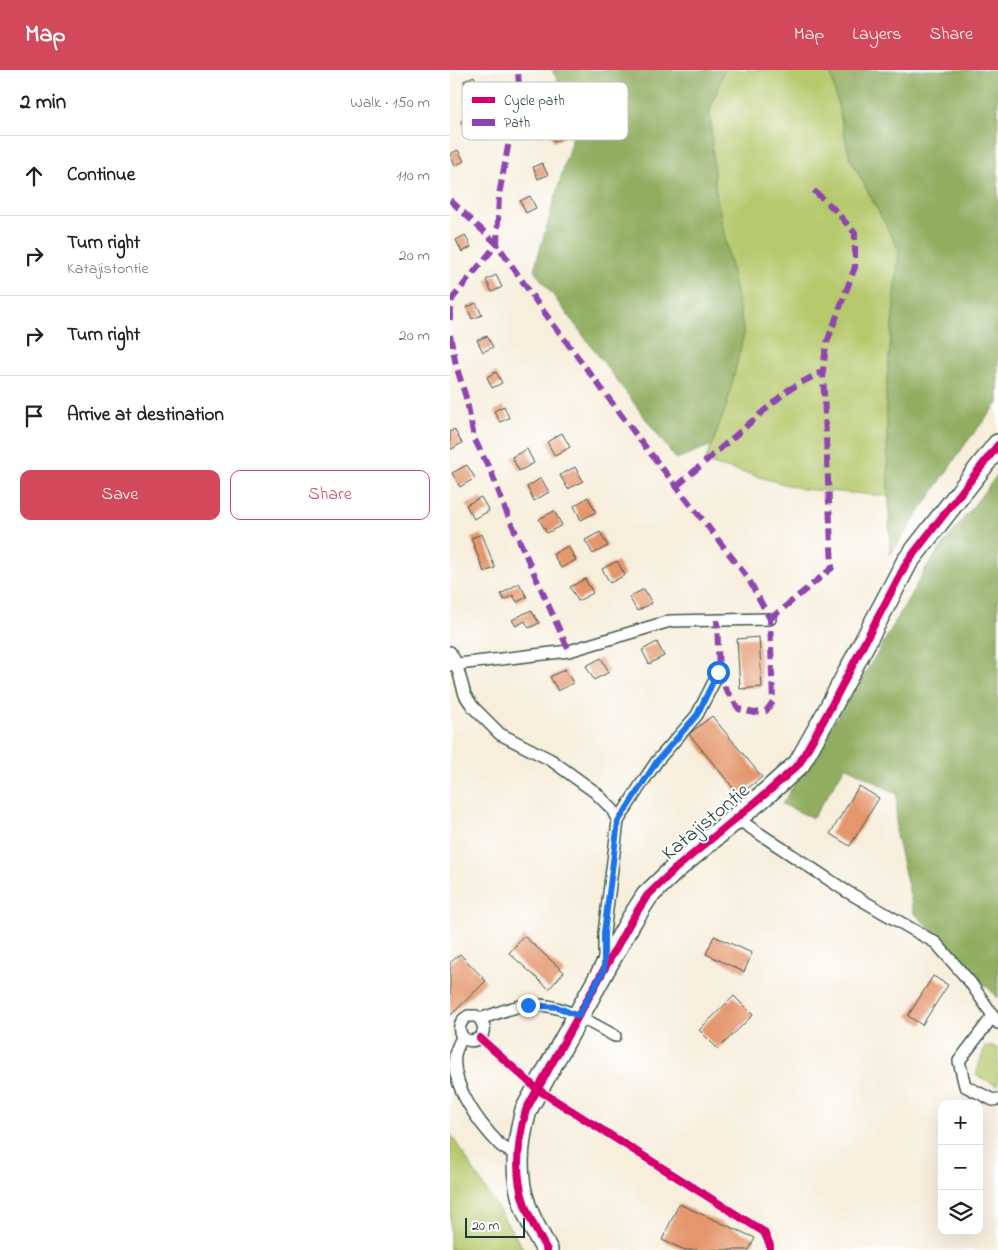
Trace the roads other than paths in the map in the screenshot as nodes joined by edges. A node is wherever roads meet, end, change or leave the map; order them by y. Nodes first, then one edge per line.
1 (998, 445) edge
2 (770, 619) dead end
3 (450, 652) edge
4 (453, 664) edge
5 (718, 672) dead end
6 (736, 818) junction
7 (618, 822) junction
8 (604, 970) junction
9 (578, 1016) junction
10 (480, 1019) junction
11 (995, 1020) edge
12 (615, 1036) dead end
13 (462, 1037) junction
14 (998, 1099) edge
15 (519, 1156) junction
16 (547, 1250) edge

1 - 6 street, Katajistontie
2 - 4 lane
3 - 4 lane
4 - 7 lane
5 - 7 lane
6 - 8 street, Katajistontie
6 - 11 lane
7 - 8 lane
8 - 9 street, Katajistontie
9 - 10 lane
9 - 12 lane
9 - 15 street, Katajistontie
10 - 13 lane
10 - 13 lane
11 - 14 lane
13 - 15 lane
15 - 16 street, Katajistontie

